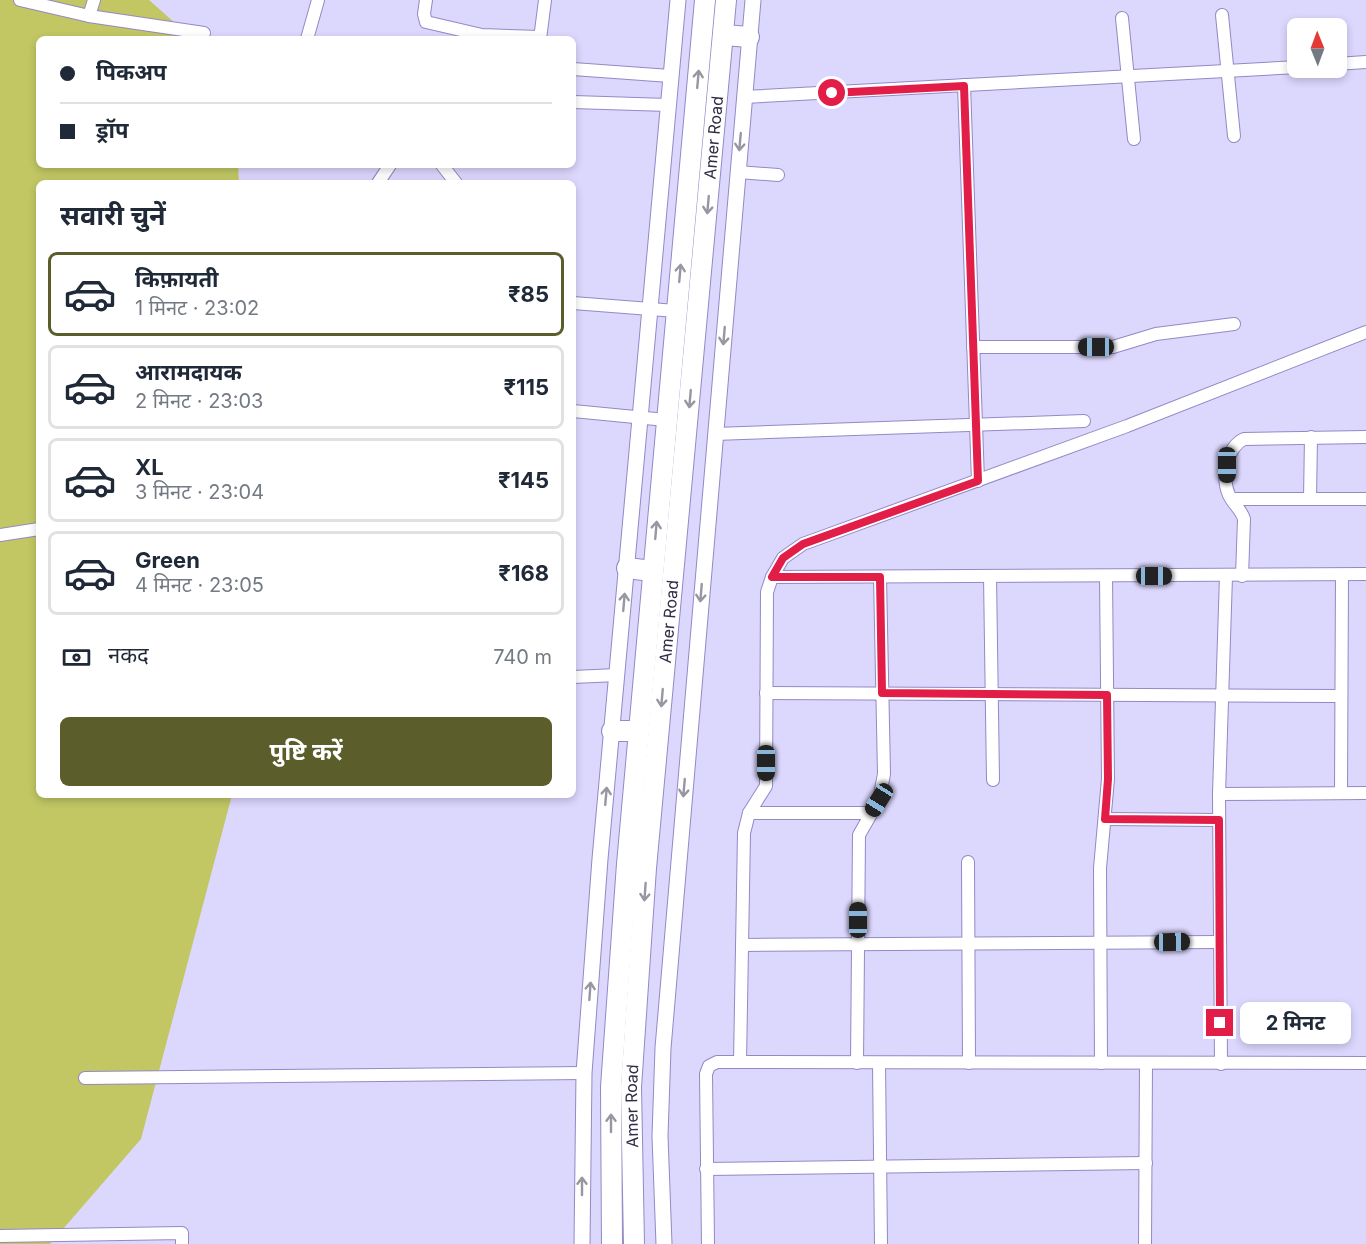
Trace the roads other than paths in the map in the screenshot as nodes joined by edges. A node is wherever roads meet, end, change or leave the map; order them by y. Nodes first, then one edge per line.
1 (20, 0) edge
2 (94, 0) edge
3 (318, 0) edge
4 (426, 0) edge
5 (545, 0) edge
6 (678, 0) edge
7 (705, 0) edge
8 (726, 0) edge
9 (753, 0) edge
10 (1222, 15) dead end
11 (89, 16) junction
12 (1122, 18) dead end
13 (204, 33) dead end
14 (724, 35) junction
15 (308, 36) edge
16 (501, 36) edge
17 (540, 36) edge
18 (749, 37) junction
19 (1366, 62) edge
20 (1347, 63) edge
21 (1287, 68) edge
22 (576, 69) edge
23 (1228, 72) junction
24 (670, 76) junction
25 (1127, 77) junction
26 (964, 86) junction
27 (744, 97) junction
28 (576, 102) edge
29 (668, 105) junction
30 (1234, 136) dead end
31 (1134, 139) dead end
32 (444, 168) edge
33 (738, 172) junction
34 (778, 175) dead end
35 (454, 180) edge
36 (576, 303) edge
37 (650, 308) junction
38 (676, 311) junction
39 (1234, 324) dead end
40 (1366, 332) edge
41 (973, 347) junction
42 (576, 411) edge
43 (640, 416) junction
44 (666, 420) junction
45 (1084, 421) dead end
46 (975, 424) junction
47 (715, 434) junction
48 (1311, 437) junction
49 (1366, 437) edge
50 (978, 481) junction
51 (1310, 499) junction
52 (1366, 499) edge
53 (1233, 500) junction
54 (36, 529) edge
55 (0, 535) edge
56 (627, 568) junction
57 (652, 571) junction
58 (1366, 574) edge
59 (1342, 575) junction
60 (990, 576) junction
61 (1106, 576) junction
62 (1226, 576) junction
63 (1242, 576) junction
64 (772, 577) junction
65 (880, 577) junction
66 (617, 675) junction
67 (576, 677) edge
68 (766, 693) junction
69 (882, 693) junction
70 (992, 694) junction
71 (1107, 695) junction
72 (1223, 695) junction
73 (1341, 696) junction
74 (612, 731) junction
75 (638, 731) junction
76 (993, 780) dead end
77 (1341, 792) junction
78 (1366, 793) edge
79 (1219, 794) junction
80 (750, 813) junction
81 (870, 813) junction
82 (1105, 819) junction
83 (1219, 820) junction
84 (968, 862) dead end
85 (1219, 942) junction
86 (1101, 943) junction
87 (858, 944) junction
88 (968, 944) junction
89 (742, 945) junction
90 (740, 1062) junction
91 (857, 1063) junction
92 (879, 1063) junction
93 (969, 1063) junction
94 (1101, 1063) junction
95 (1146, 1063) junction
96 (1366, 1063) edge
97 (1221, 1064) junction
98 (584, 1073) junction
99 (85, 1078) dead end
100 (1146, 1163) junction
101 (880, 1167) junction
102 (706, 1169) junction
103 (0, 1236) edge
104 (182, 1244) edge
105 (582, 1244) edge
106 (612, 1244) edge
107 (634, 1244) edge
108 (664, 1244) edge
109 (708, 1244) edge
110 (881, 1244) edge
111 (1145, 1244) edge

1 - 11 street
2 - 11 street
3 - 15 street
4 - 16 street
5 - 17 street
6 - 24 street
38 -> 7 highway, Amer Road
8 - 14 highway, Amer Road
9 - 18 street
10 - 23 street
11 - 13 street
12 - 25 street
14 - 18 highway
14 -> 107 highway, Amer Road
18 - 27 street
19 - 20 street
21 - 23 street
22 - 24 street
23 - 25 street
23 - 30 street
24 - 29 street
25 - 26 street
25 - 31 street
26 - 27 street
26 - 41 street
27 -> 33 street
28 - 29 street
29 - 37 street
32 - 35 street
33 - 34 street
33 -> 47 street
36 - 37 street
37 - 38 street
37 - 43 street
38 - 44 highway, Amer Road
39 - 41 street
40 - 50 street
41 - 46 street
42 - 43 street
43 - 44 street
43 - 56 street
57 -> 44 highway, Amer Road
45 - 46 street
46 - 47 street
46 - 50 street
47 -> 108 street
48 - 49 street
48 - 51 street
48 - 53 street
50 - 64 street
51 - 52 street
51 - 53 street
53 - 63 street
54 - 55 street
56 - 57 highway
66 -> 56 street
57 - 75 highway, Amer Road
58 - 59 street
59 - 63 street
59 - 73 street
60 - 61 street
60 - 65 street
60 - 70 street
61 - 62 street
61 - 71 street
62 - 63 street
62 - 72 street
64 - 65 street
64 - 68 street
65 - 69 street
66 - 67 street
66 - 74 street
68 - 69 street
68 - 80 street
69 - 70 street
69 - 81 street
70 - 71 street
70 - 76 street
71 - 72 street
71 - 82 street
72 - 73 street
72 - 79 street
73 - 77 street
74 - 75 highway
98 -> 74 street
106 -> 75 highway, Amer Road
77 - 78 street
77 - 79 street
79 - 83 street
80 - 81 street
80 - 89 street
81 - 87 street
82 - 83 street
82 - 86 street
83 - 85 street
84 - 88 street
85 - 86 street
85 - 97 street
86 - 88 street
86 - 94 street
87 - 88 street
87 - 89 street
87 - 91 street
88 - 93 street
89 - 90 street
90 - 91 street
90 - 102 street
91 - 92 street
92 - 93 street
92 - 101 street
93 - 94 street
94 - 95 street
95 - 97 street
95 - 100 street
96 - 97 street
98 - 99 street
105 -> 98 street
100 - 101 street
100 - 111 street
101 - 102 street
101 - 110 street
102 - 109 street
103 - 104 street

